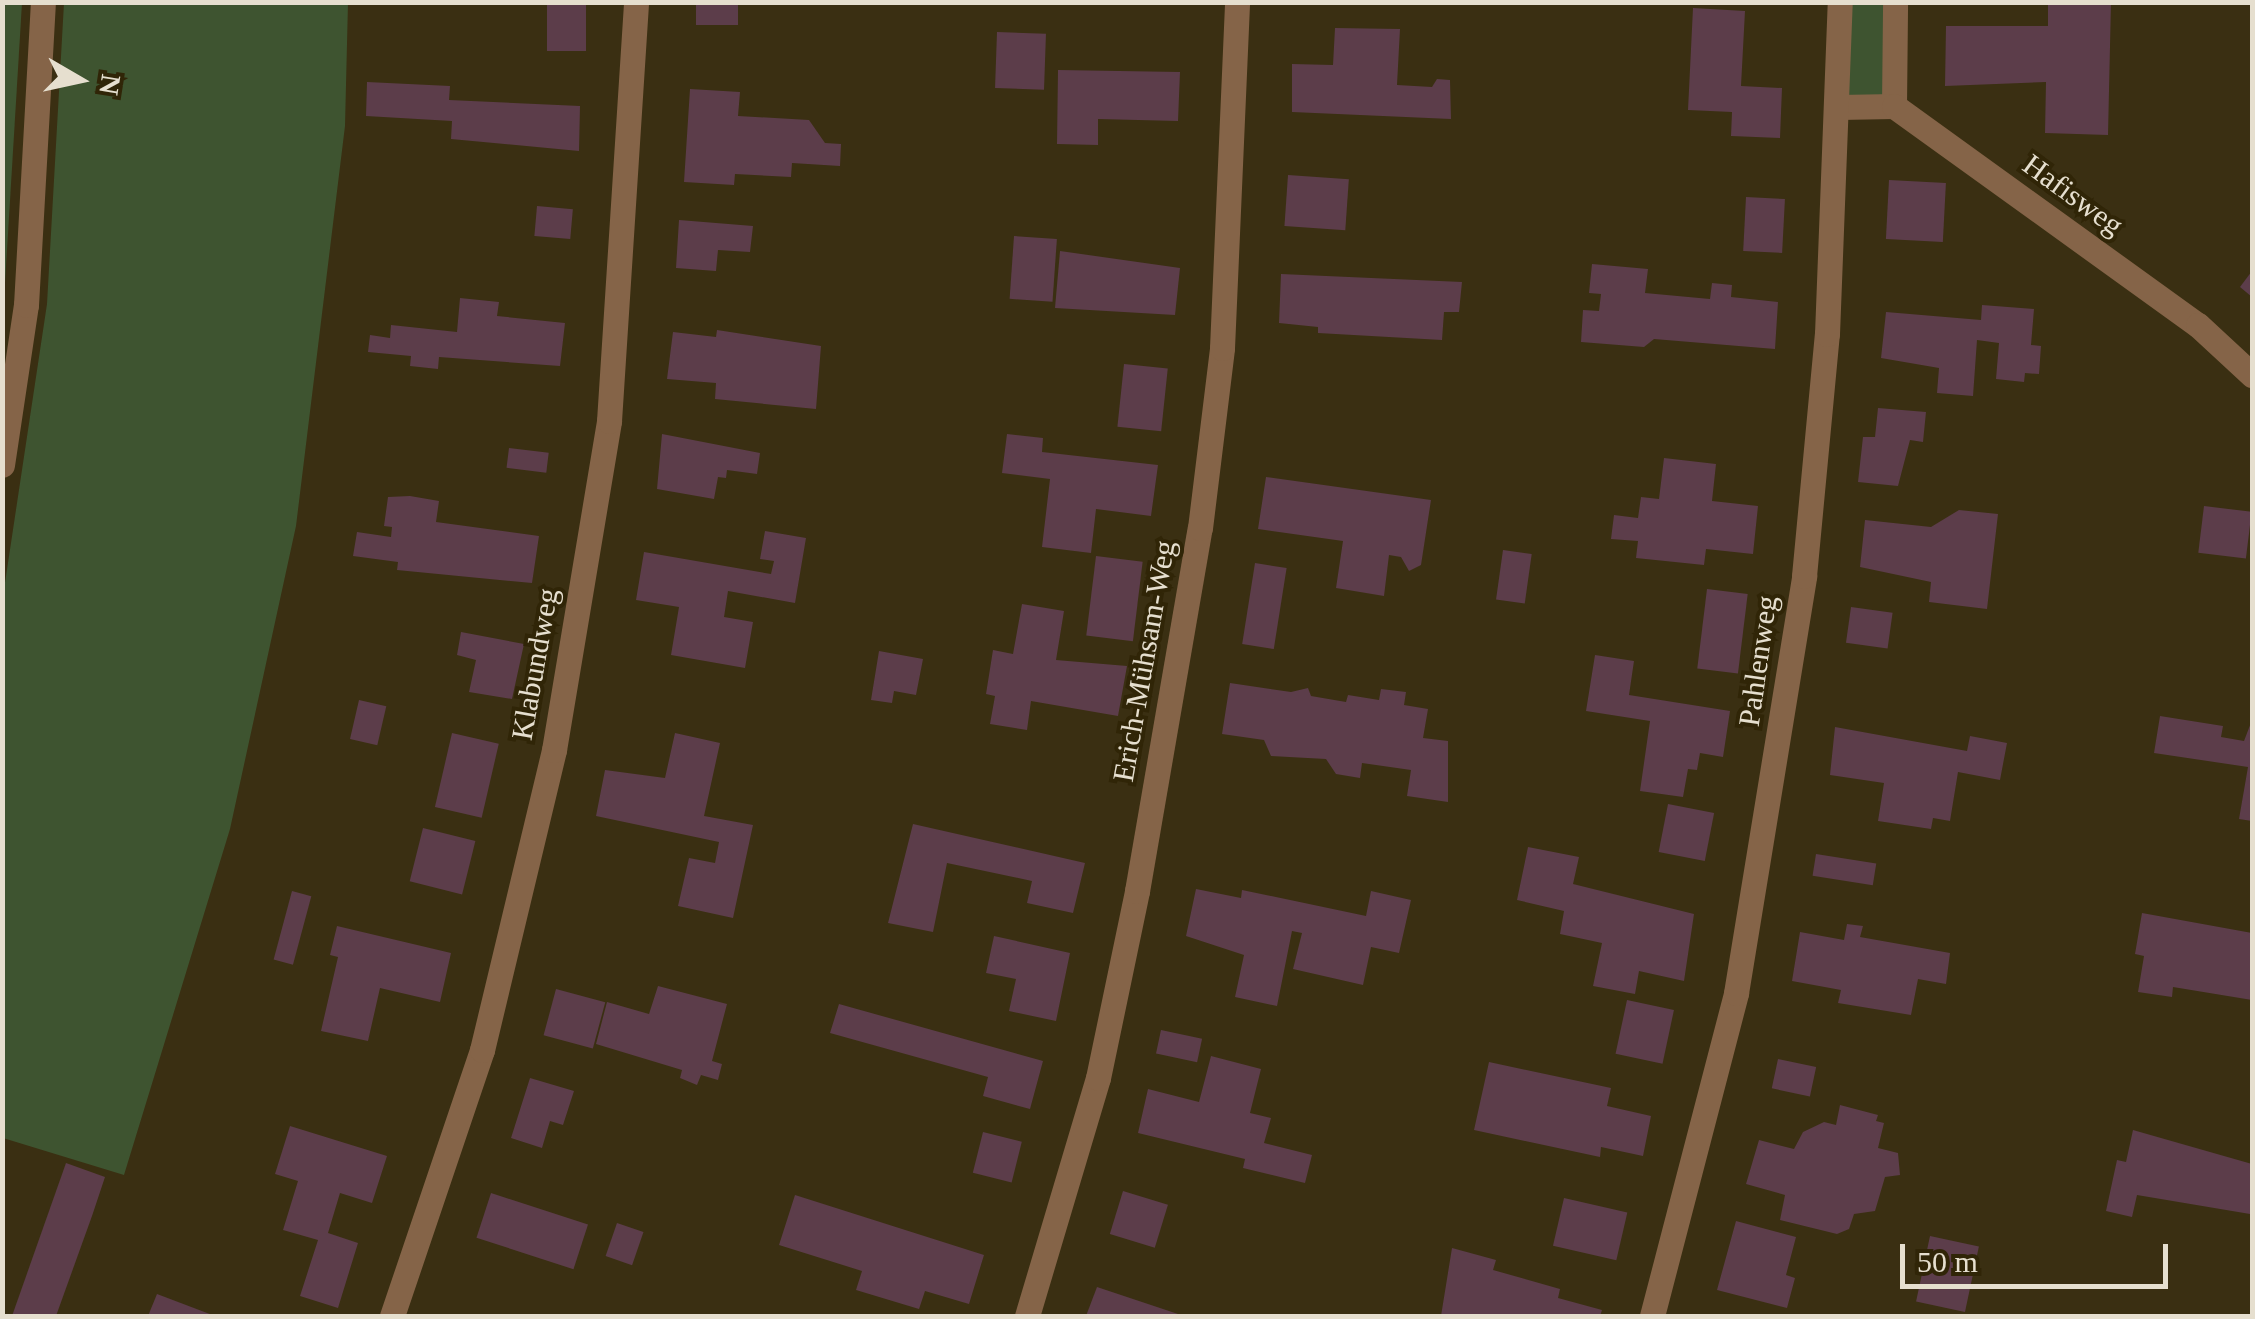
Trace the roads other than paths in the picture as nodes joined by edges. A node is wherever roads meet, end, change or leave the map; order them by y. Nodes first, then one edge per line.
1 (43, 2) edge
2 (636, 2) edge
3 (1238, 2) edge
4 (1840, 2) edge
5 (1895, 2) edge
6 (1894, 106) junction
7 (1839, 107) junction
8 (2252, 375) edge
9 (2, 465) edge
10 (392, 1316) edge
11 (1026, 1316) edge
12 (1652, 1316) edge

1 - 9 street
2 - 10 street, Klabundweg
3 - 11 street, Erich-Mühsam-Weg
4 - 7 street, Pahlenweg
5 - 6 street
6 - 7 street
6 - 8 street, Hafisweg
7 - 12 street, Pahlenweg

